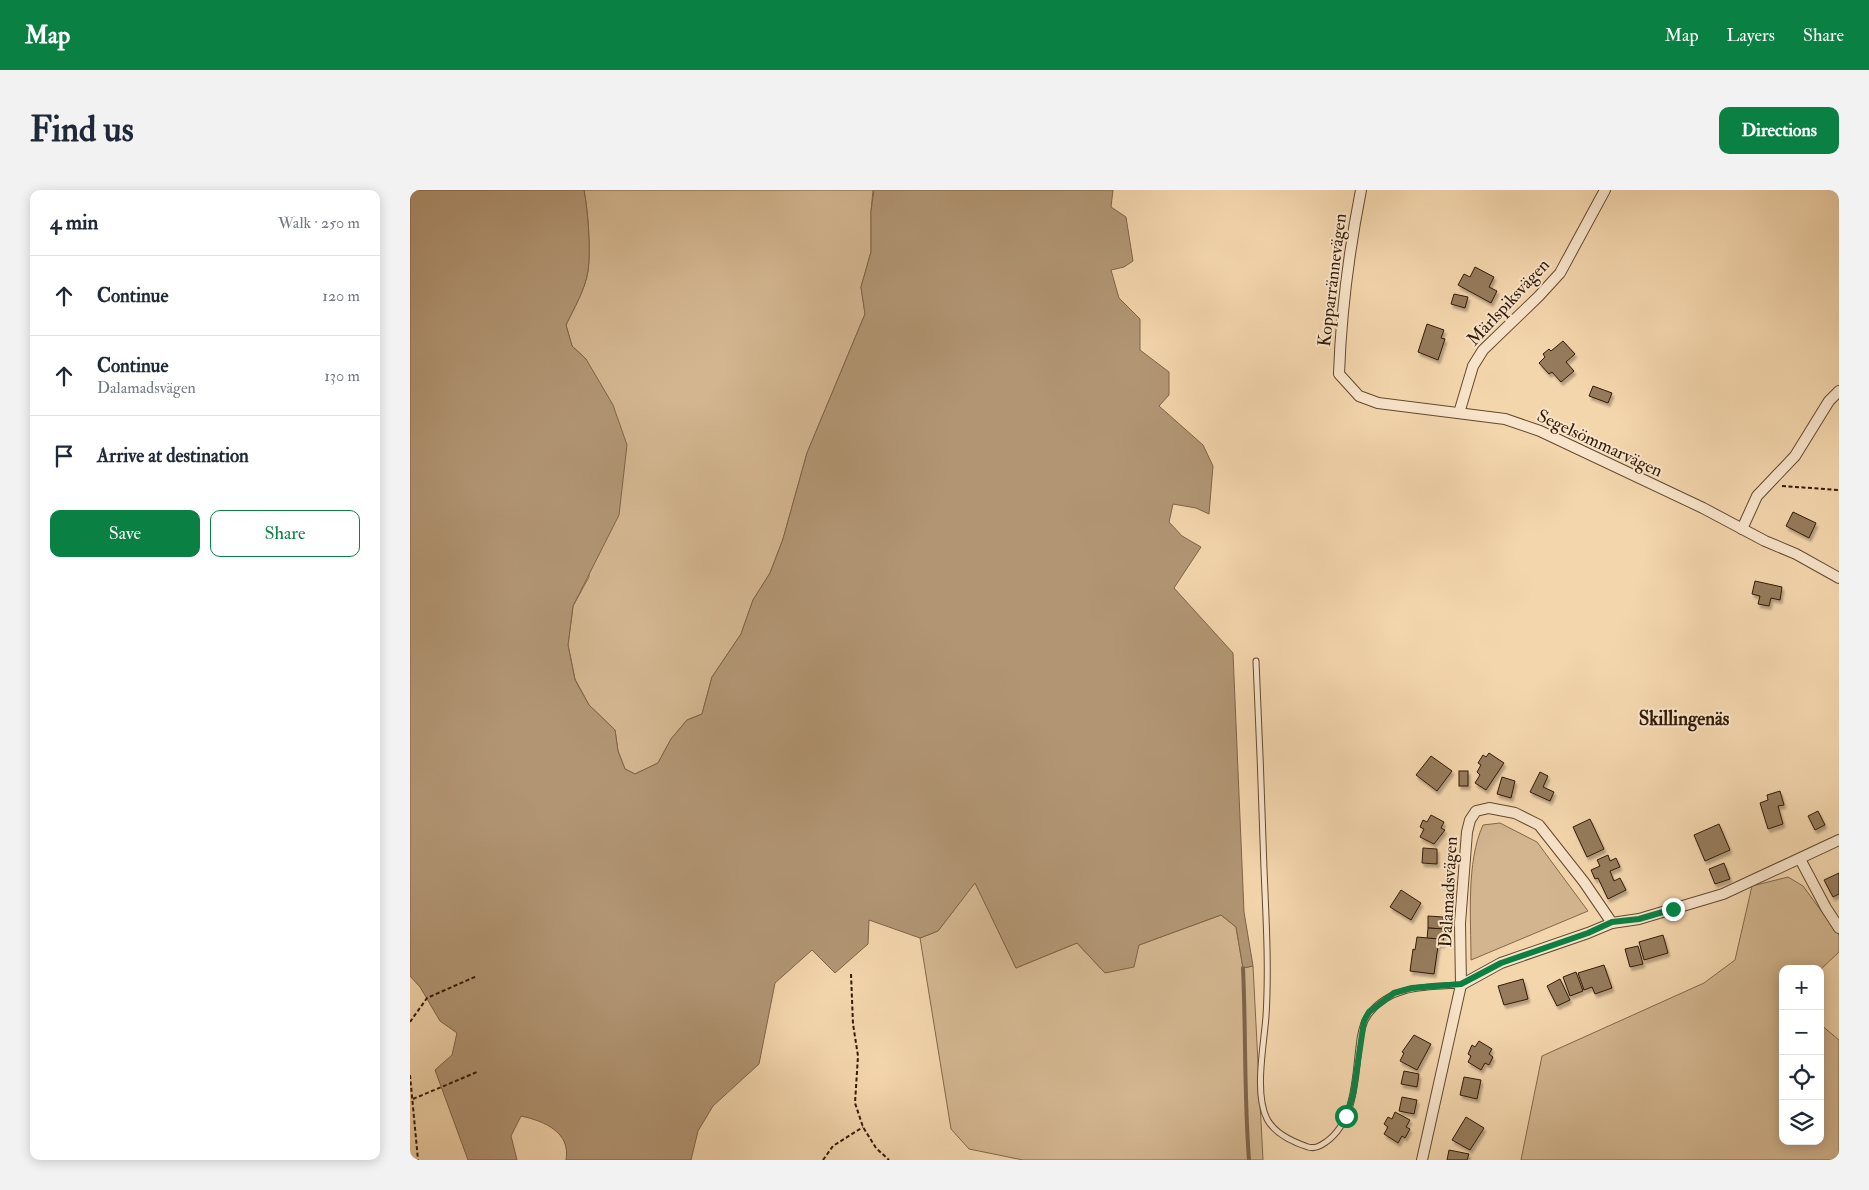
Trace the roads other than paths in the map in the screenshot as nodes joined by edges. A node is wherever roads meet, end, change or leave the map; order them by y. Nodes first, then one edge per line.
1 (1361, 190) edge
2 (1605, 190) edge
3 (1338, 374) joint
4 (1839, 391) edge
5 (1459, 413) junction
6 (1742, 529) junction
7 (1839, 578) edge
8 (1256, 661) dead end
9 (1839, 840) edge
10 (1800, 859) junction
11 (1612, 922) junction
12 (1839, 928) edge
13 (1461, 984) junction
14 (1422, 1160) edge

1 - 3 street, Kopparrännevägen
2 - 5 street, Märlspiksvägen
3 - 5 street, Segelsömmarvägen
4 - 6 street
5 - 6 street, Segelsömmarvägen
6 - 7 street, Segelsömmarvägen
8 - 13 lane
9 - 10 street
10 - 11 street
10 - 12 street
11 - 13 street
11 - 13 street, Dalamadsvägen
13 - 14 street, Dalamadsvägen

